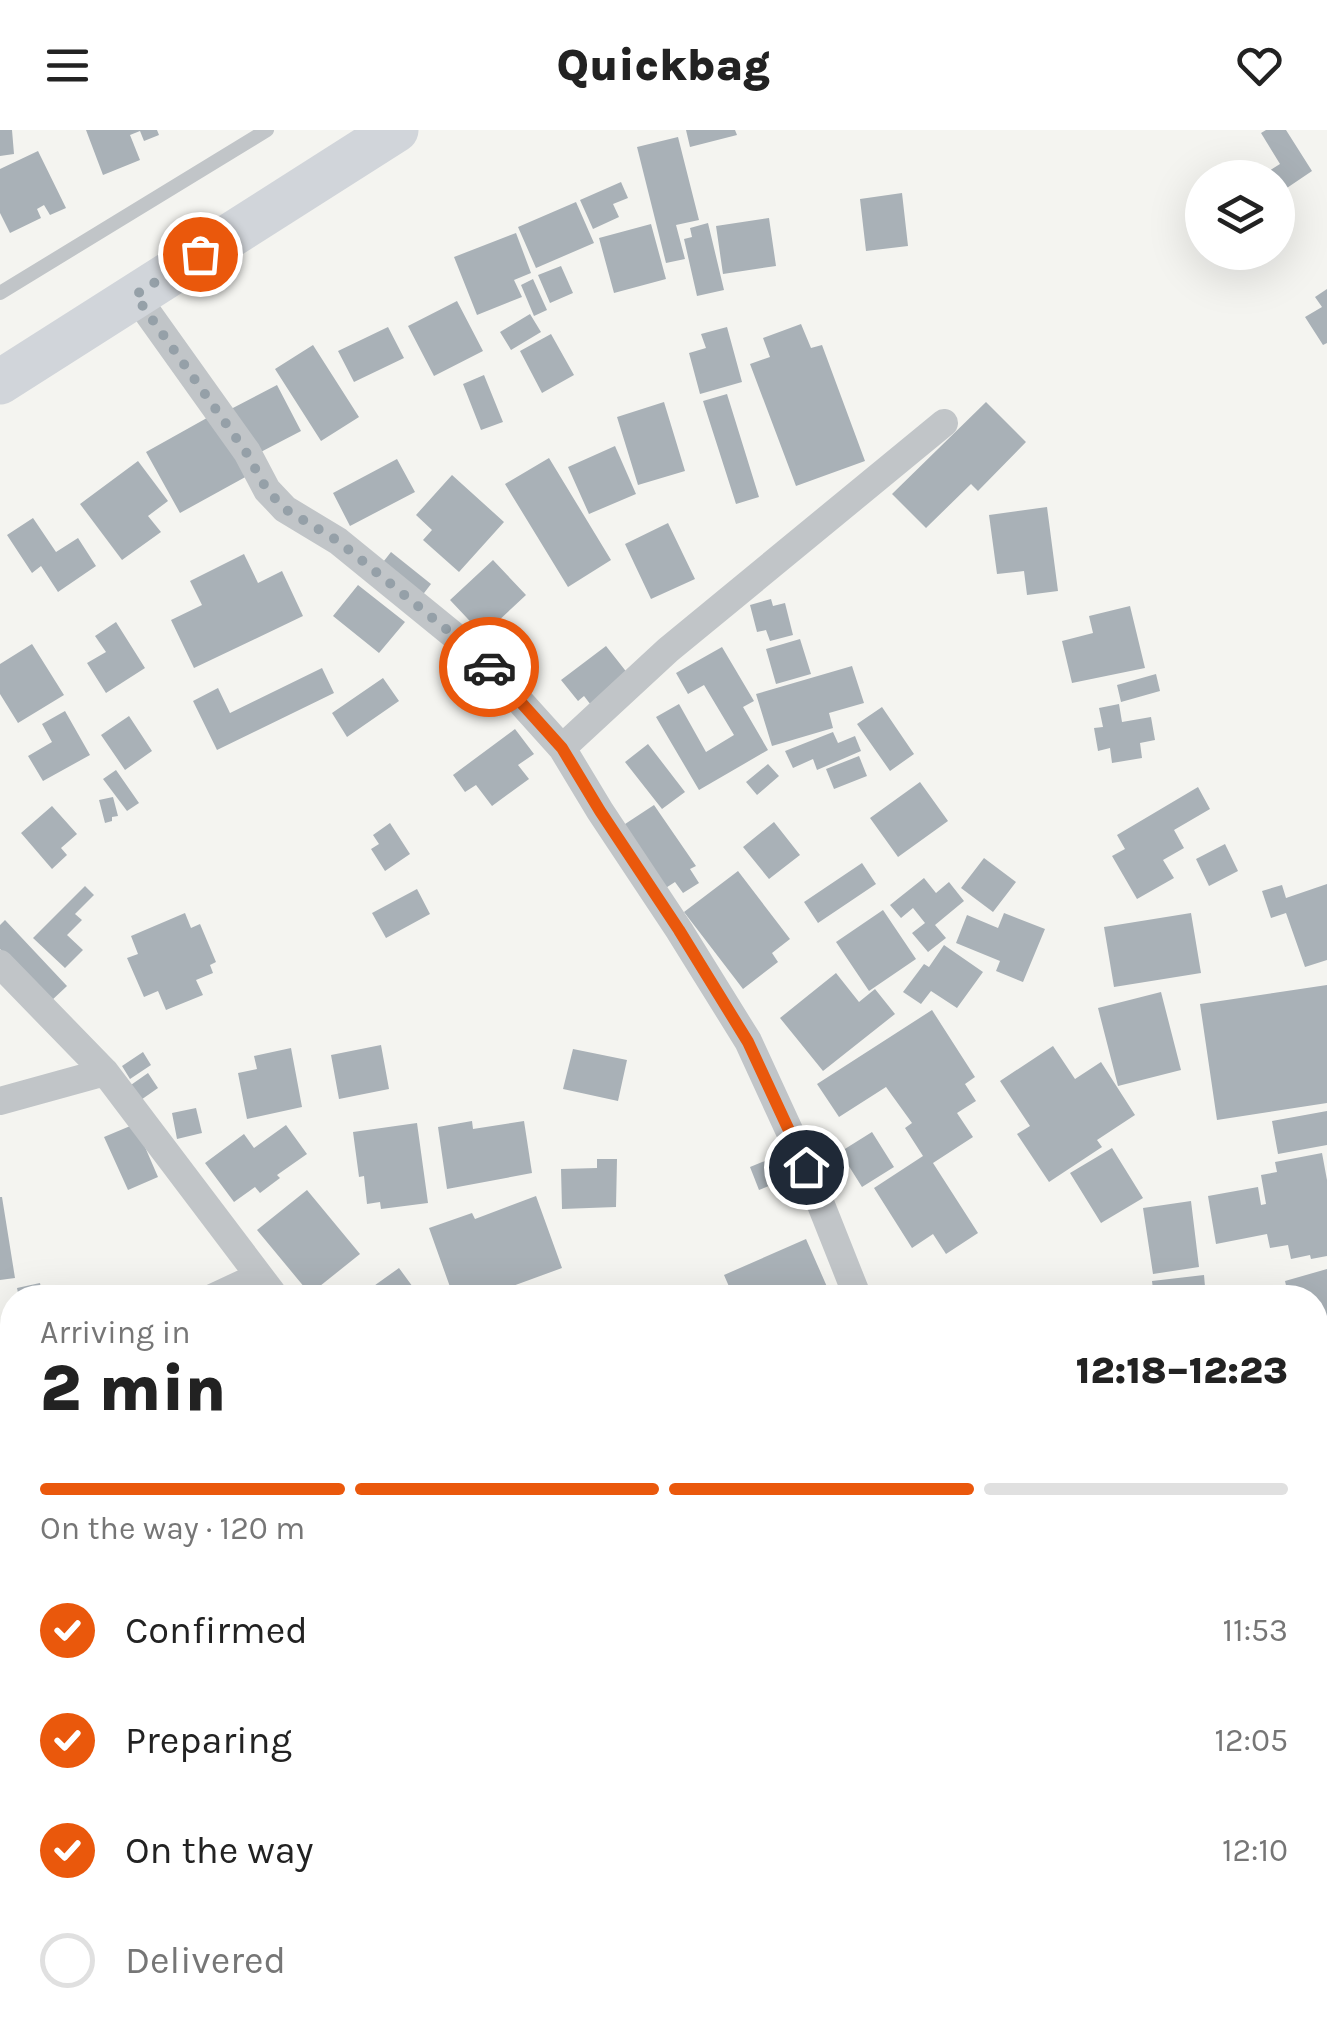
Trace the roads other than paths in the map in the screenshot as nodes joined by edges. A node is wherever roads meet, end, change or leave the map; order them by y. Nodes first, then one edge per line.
1 (268, 130) edge
2 (396, 130) edge
3 (0, 293) edge
4 (135, 295) junction
5 (0, 382) edge
6 (944, 424) dead end
7 (562, 748) junction
8 (0, 964) edge
9 (104, 1072) junction
10 (0, 1101) edge
11 (266, 1285) edge
12 (853, 1285) edge

1 - 3 lane
2 - 4 highway
4 - 5 highway
4 - 7 street
6 - 7 street
7 - 12 street
8 - 9 street
9 - 10 street
9 - 11 street

